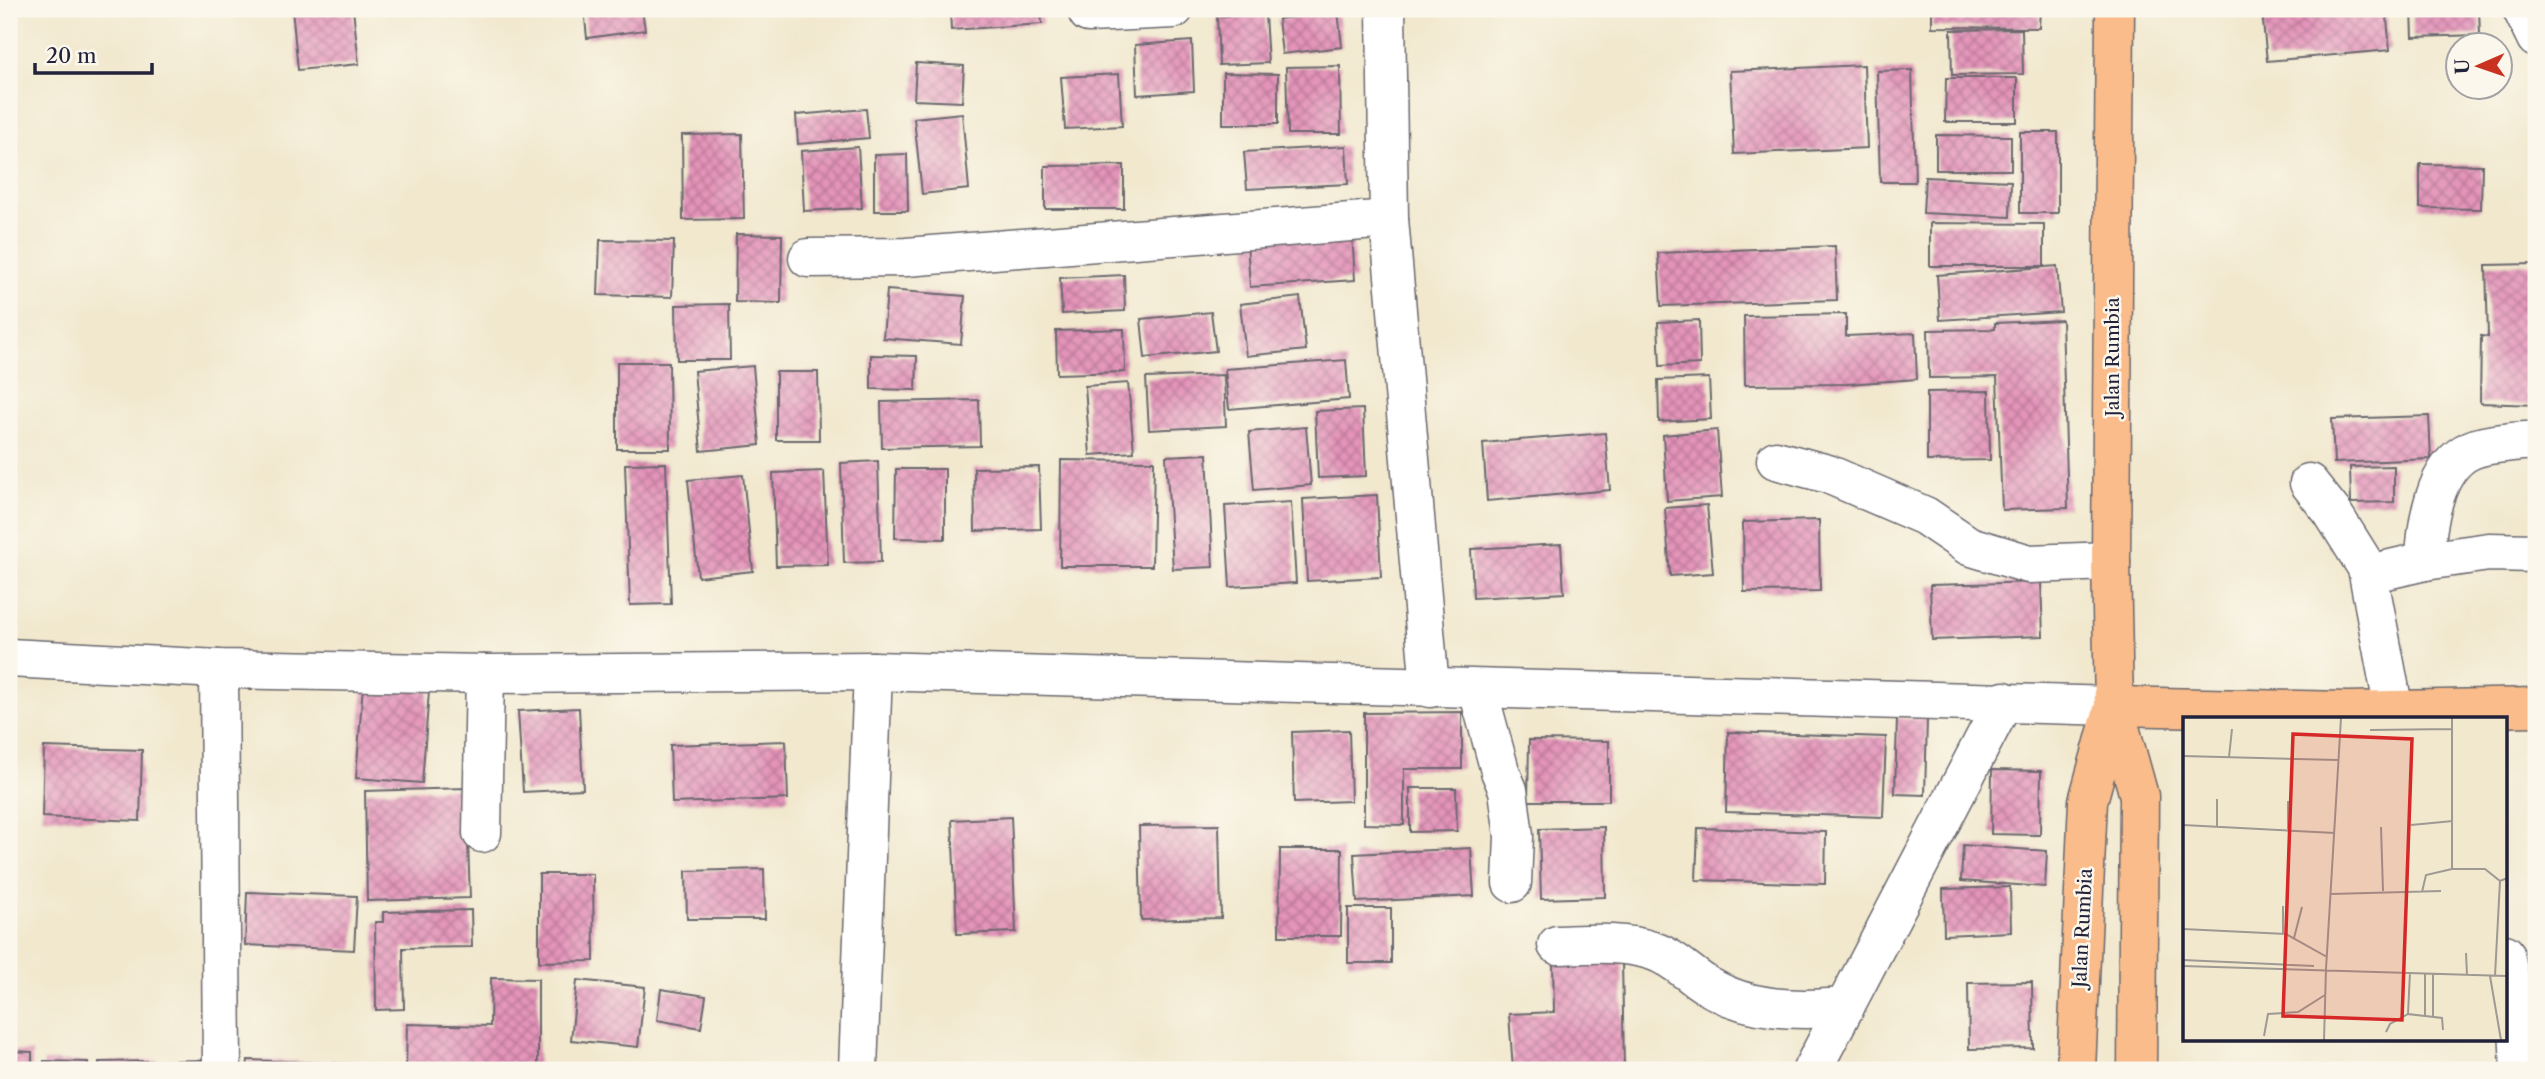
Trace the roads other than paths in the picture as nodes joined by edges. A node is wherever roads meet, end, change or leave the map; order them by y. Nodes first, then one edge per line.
1 (1174, 9) edge
2 (1385, 9) edge
3 (2115, 9) edge
4 (2522, 9) edge
5 (1088, 13) dead end
6 (2536, 38) edge
7 (1389, 219) junction
8 (808, 258) dead end
9 (2536, 441) edge
10 (1776, 460) dead end
11 (2309, 483) dead end
12 (2536, 552) edge
13 (2111, 561) junction
14 (2425, 561) junction
15 (2370, 574) junction
16 (9, 659) edge
17 (219, 669) junction
18 (873, 671) junction
19 (485, 674) junction
20 (1430, 688) junction
21 (1478, 690) junction
22 (2004, 701) junction
23 (2114, 706) junction
24 (2536, 707) edge
25 (2394, 711) junction
26 (2347, 715) edge
27 (482, 833) dead end
28 (1511, 883) dead end
29 (1556, 945) dead end
30 (2506, 959) edge
31 (1844, 1007) junction
32 (222, 1070) edge
33 (859, 1070) edge
34 (1812, 1070) edge
35 (2076, 1070) edge
36 (2137, 1070) edge
37 (2520, 1070) edge

1 - 5 street
2 - 7 street
3 - 13 main road, Jalan Rumbia
4 - 6 street
7 - 8 street
7 - 20 street
9 - 14 street
10 - 13 street
11 - 15 street
12 - 14 street
13 - 23 main road, Jalan Rumbia
14 - 15 street
15 - 25 street
16 - 17 street
17 - 19 street
17 - 32 street
18 - 19 street
18 - 20 street
18 - 33 street
19 - 27 street
20 - 21 street
21 - 22 street
21 - 28 street
22 - 23 street
22 - 31 street
23 - 26 main road
23 - 35 main road, Jalan Rumbia
23 - 36 main road, Jalan Rumbia
24 - 25 main road
25 - 26 main road
29 - 31 street
30 - 37 street
31 - 34 street

